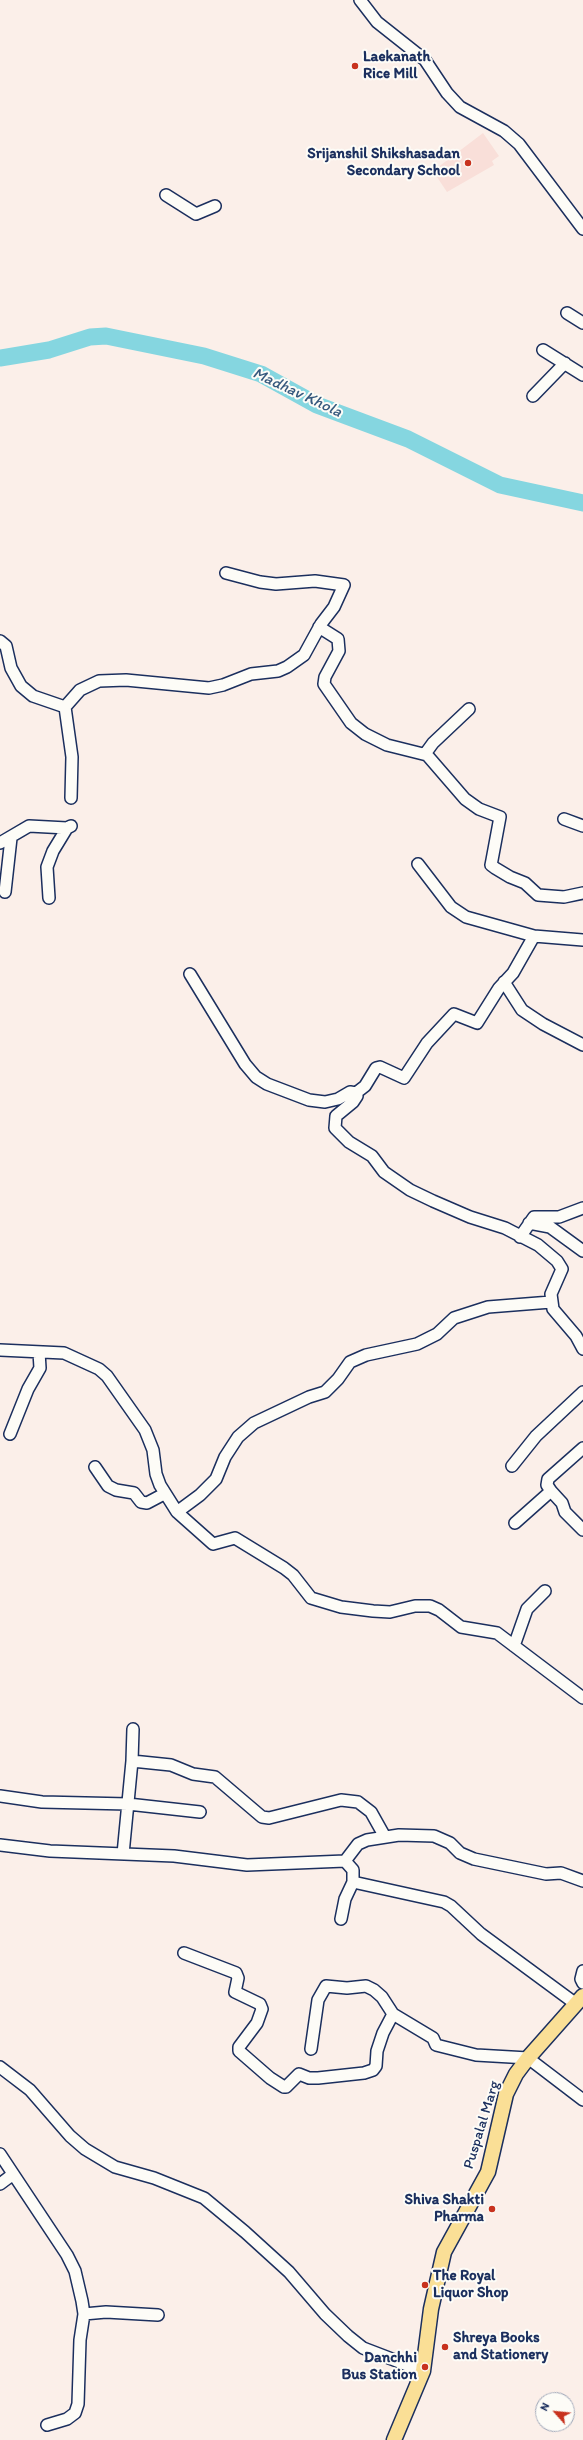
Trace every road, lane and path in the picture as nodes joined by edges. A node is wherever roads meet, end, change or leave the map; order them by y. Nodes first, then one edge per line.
1 (360, 0) edge
2 (166, 195) dead end
3 (215, 206) dead end
4 (583, 229) edge
5 (567, 313) dead end
6 (583, 323) edge
7 (543, 350) dead end
8 (565, 363) junction
9 (583, 375) edge
10 (533, 396) dead end
11 (226, 573) dead end
12 (319, 627) junction
13 (0, 641) edge
14 (65, 707) junction
15 (469, 709) dead end
16 (425, 754) junction
17 (70, 798) dead end
18 (564, 819) dead end
19 (583, 826) edge
20 (11, 838) junction
21 (0, 843) edge
22 (418, 864) dead end
23 (5, 892) dead end
24 (583, 893) edge
25 (49, 898) dead end
26 (534, 936) junction
27 (583, 940) edge
28 (190, 974) dead end
29 (504, 982) junction
30 (583, 1045) edge
31 (356, 1093) junction
32 (583, 1208) edge
33 (530, 1222) junction
34 (520, 1237) junction
35 (583, 1252) edge
36 (551, 1302) junction
37 (583, 1349) edge
38 (0, 1350) edge
39 (39, 1352) junction
40 (583, 1392) edge
41 (10, 1434) dead end
42 (583, 1448) edge
43 (512, 1466) dead end
44 (95, 1467) dead end
45 (551, 1491) junction
46 (164, 1494) junction
47 (178, 1512) junction
48 (515, 1523) dead end
49 (583, 1530) edge
50 (546, 1591) dead end
51 (514, 1646) junction
52 (583, 1698) edge
53 (133, 1729) dead end
54 (132, 1761) junction
55 (0, 1796) edge
56 (128, 1804) junction
57 (200, 1812) dead end
58 (385, 1837) junction
59 (0, 1845) edge
60 (123, 1854) junction
61 (345, 1861) junction
62 (583, 1881) edge
63 (353, 1882) junction
64 (341, 1919) dead end
65 (184, 1953) dead end
66 (583, 1971) edge
67 (583, 1983) edge
68 (580, 2000) edge
69 (393, 2014) junction
70 (310, 2049) dead end
71 (528, 2058) junction
72 (0, 2068) edge
73 (583, 2100) edge
74 (0, 2154) edge
75 (12, 2175) junction
76 (0, 2184) edge
77 (84, 2314) junction
78 (158, 2315) dead end
79 (422, 2371) junction
80 (47, 2425) dead end
81 (394, 2440) edge

1 - 4 street
2 - 3 street
5 - 6 street
7 - 8 street
8 - 9 street
8 - 10 street
11 - 12 street
12 - 14 street
12 - 16 street
13 - 14 street
14 - 17 street
15 - 16 street
16 - 24 street
18 - 19 street
20 - 21 street
20 - 23 street
20 - 25 street
22 - 26 street
26 - 27 street
26 - 29 street
28 - 31 street
29 - 30 street
29 - 31 street
31 - 34 street
32 - 33 street
33 - 34 street
33 - 35 street
34 - 36 street
36 - 37 street
36 - 47 street
38 - 39 street
39 - 41 street
39 - 46 street
40 - 43 street
42 - 45 street
44 - 46 street
45 - 48 street
45 - 49 street
46 - 47 street
47 - 51 street
50 - 51 street
51 - 52 street
53 - 54 street
54 - 56 street
54 - 58 street
55 - 56 street
56 - 57 street
56 - 60 street
58 - 61 street
58 - 62 street
59 - 60 street
60 - 61 street
61 - 63 street
63 - 64 street
63 - 68 street
65 - 69 street
66 - 67 street
68 - 71 main road, Puspalal Marg
69 - 70 street
69 - 71 street
71 - 73 street
71 - 79 main road, Puspalal Marg
72 - 79 street
74 - 75 street
75 - 76 street
75 - 77 street
77 - 78 street
77 - 80 street
79 - 81 main road, Puspalal Marg

